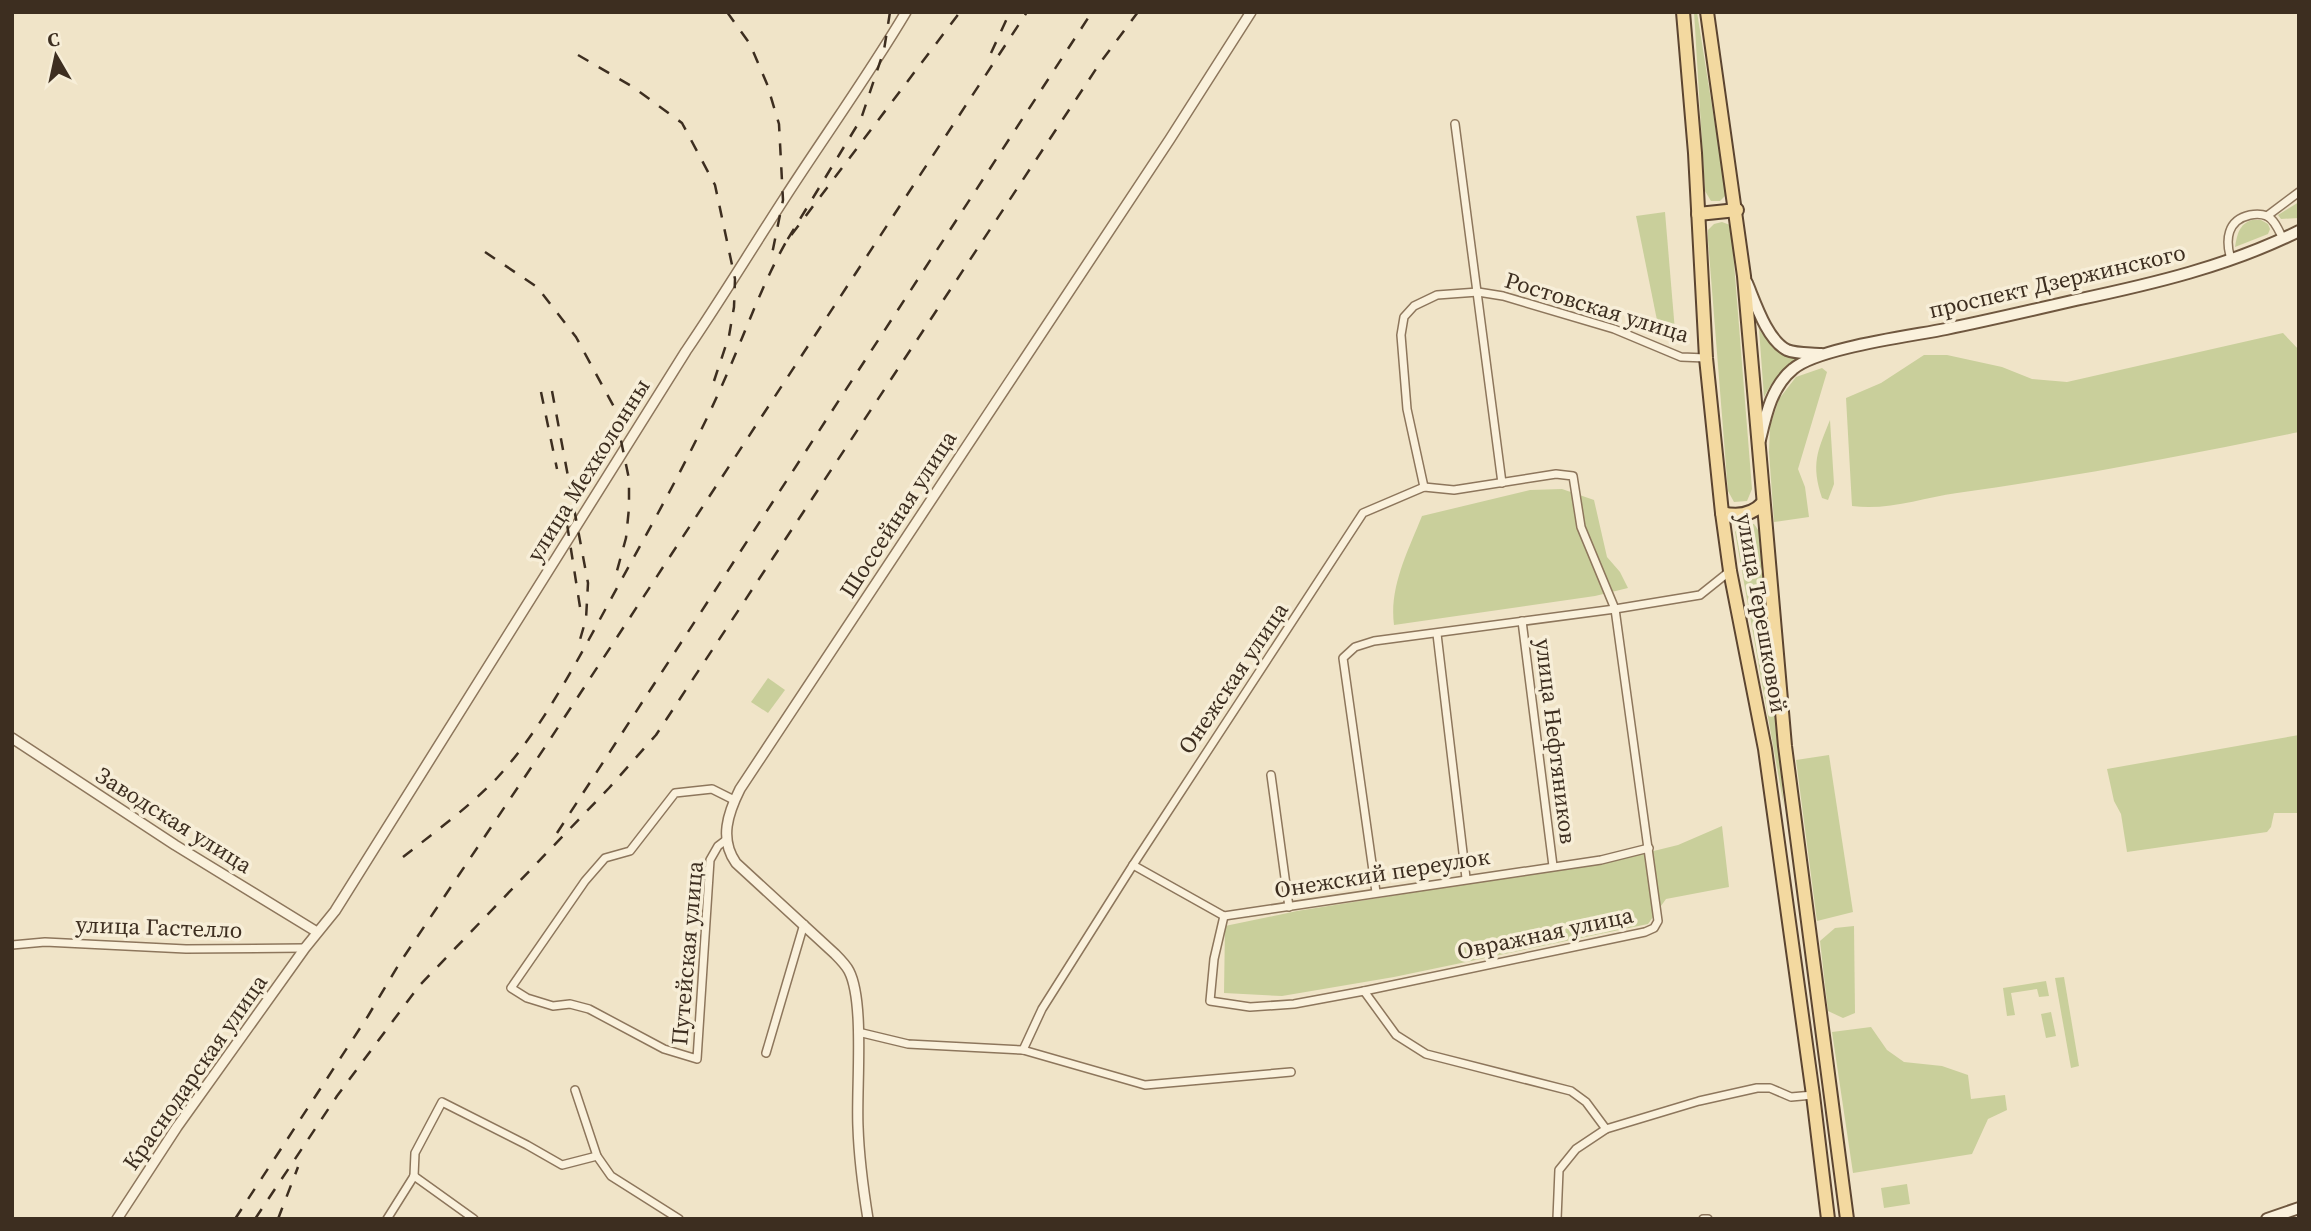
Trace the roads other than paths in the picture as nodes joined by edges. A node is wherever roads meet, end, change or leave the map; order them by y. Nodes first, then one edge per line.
1 (906, 12) edge
2 (1251, 12) edge
3 (1683, 12) edge
4 (1707, 12) edge
5 (1455, 124) dead end
6 (2299, 192) edge
7 (1737, 210) junction
8 (1698, 214) junction
9 (2267, 216) junction
10 (2299, 231) edge
11 (2283, 239) junction
12 (2231, 259) junction
13 (1744, 276) junction
14 (1478, 292) junction
15 (1821, 354) junction
16 (1706, 358) junction
17 (1759, 442) junction
18 (1502, 483) junction
19 (1424, 487) junction
20 (1763, 503) junction
21 (1722, 513) junction
22 (1730, 571) junction
23 (1615, 610) junction
24 (1522, 621) junction
25 (1437, 634) junction
26 (12, 738) edge
27 (1272, 775) dead end
28 (734, 800) junction
29 (726, 840) junction
30 (1649, 848) junction
31 (1133, 865) junction
32 (1553, 866) junction
33 (1466, 878) junction
34 (1376, 892) junction
35 (1289, 906) junction
36 (1224, 916) junction
37 (804, 924) junction
38 (317, 932) junction
39 (12, 945) edge
40 (304, 948) junction
41 (1364, 991) junction
42 (858, 1032) junction
43 (1023, 1050) junction
44 (766, 1053) dead end
45 (1291, 1072) dead end
46 (575, 1090) dead end
47 (1814, 1096) junction
48 (1606, 1129) junction
49 (597, 1156) junction
50 (414, 1176) junction
51 (2299, 1208) edge
52 (2275, 1218) edge
53 (117, 1219) edge
54 (387, 1219) edge
55 (474, 1219) edge
56 (678, 1219) edge
57 (867, 1219) edge
58 (1557, 1219) edge
59 (1828, 1219) edge
60 (1847, 1219) edge

1 - 38 street, улица Мехколонны
2 - 28 street, Шоссейная улица
3 - 8 main road, улица Терешковой
4 - 7 main road, улица Терешковой
5 - 14 street
6 - 9 street
7 - 8 main road
7 - 13 main road, улица Терешковой
8 - 16 main road, улица Терешковой
9 - 11 street
9 - 12 street
10 - 11 main road, проспект Дзержинского
11 - 12 main road, проспект Дзержинского
12 - 15 main road, проспект Дзержинского
13 - 15 main road
13 - 17 main road, улица Терешковой
14 - 16 street, Ростовская улица
14 - 18 street
14 - 19 street, Ростовская улица
15 - 17 main road
16 - 21 main road, улица Терешковой
17 - 20 main road, улица Терешковой
18 - 19 street, Онежская улица
18 - 23 street, Онежская улица
19 - 31 street, Онежская улица
20 - 21 main road
20 - 60 main road, улица Терешковой
21 - 22 main road, улица Терешковой
22 - 23 street
22 - 47 main road, улица Терешковой
23 - 24 street
23 - 30 street
24 - 25 street
24 - 32 street, улица Нефтяников
25 - 33 street
25 - 34 street
26 - 38 street, Заводская улица
27 - 35 street
28 - 29 street, Шоссейная улица
28 - 29 street, Путейская улица
29 - 37 street
30 - 32 street, Онежский переулок
30 - 41 street, Овражная улица
31 - 36 street
31 - 43 street, Онежская улица
32 - 33 street, Онежский переулок
33 - 34 street, Онежский переулок
34 - 35 street, Онежский переулок
35 - 36 street, Онежский переулок
36 - 41 street, Овражная улица
37 - 42 street
37 - 44 street
38 - 40 street, улица Мехколонны
39 - 40 street, улица Гастелло
40 - 53 street, Краснодарская улица
41 - 48 street
42 - 43 street
42 - 57 street
43 - 45 street
46 - 49 street
47 - 48 street
47 - 59 main road, улица Терешковой
48 - 58 street
49 - 50 street
49 - 56 street
50 - 54 street
50 - 55 street
51 - 52 main road

